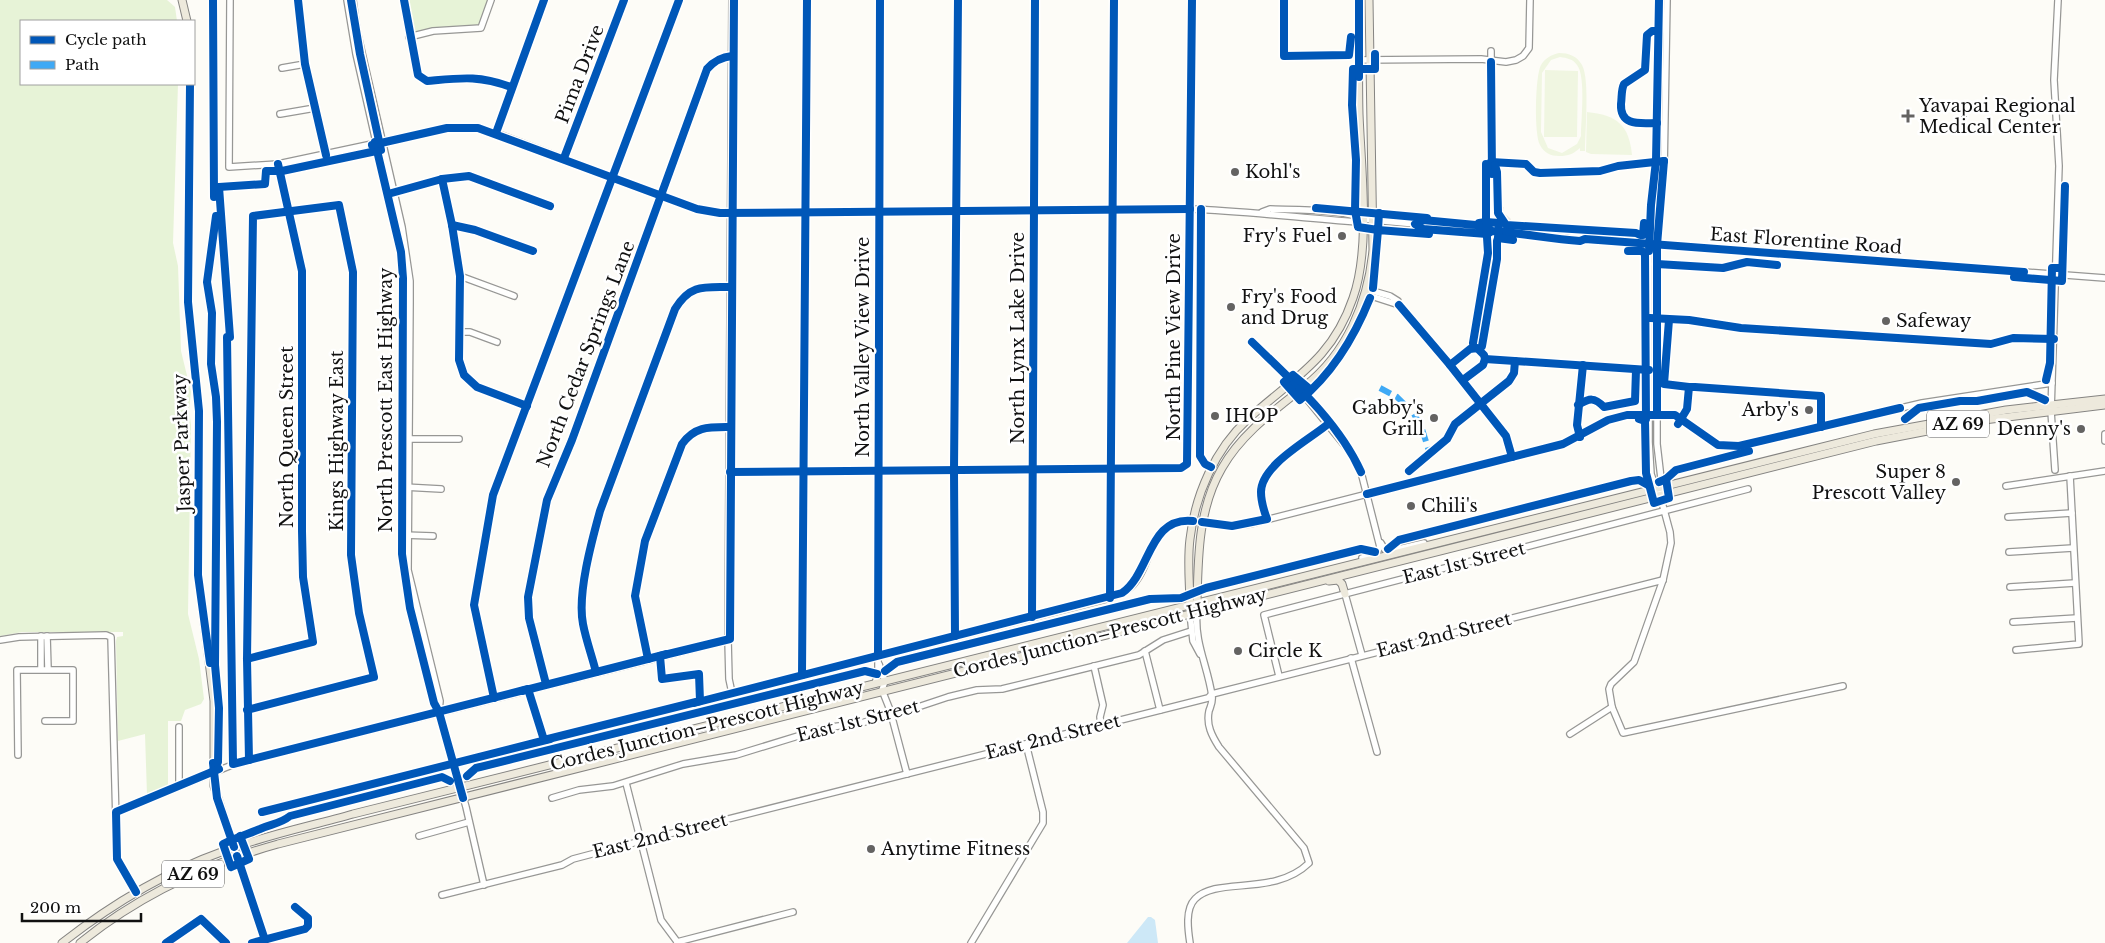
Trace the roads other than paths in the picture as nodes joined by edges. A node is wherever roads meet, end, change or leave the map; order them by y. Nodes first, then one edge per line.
1 (182, 0) edge
2 (230, 0) edge
3 (298, 0) edge
4 (347, 0) edge
5 (353, 0) edge
6 (404, 0) edge
7 (491, 0) edge
8 (544, 0) edge
9 (624, 0) edge
10 (680, 0) edge
11 (732, 0) edge
12 (807, 0) edge
13 (880, 0) edge
14 (958, 0) edge
15 (1035, 0) edge
16 (1114, 0) edge
17 (1192, 0) edge
18 (1359, 0) edge
19 (1369, 0) edge
20 (1530, 0) edge
21 (1659, 0) edge
22 (1667, 0) edge
23 (2058, 0) edge
24 (187, 20) edge
25 (409, 37) junction
26 (1491, 51) dead end
27 (732, 56) junction
28 (1359, 60) junction
29 (1369, 60) junction
30 (1492, 62) junction
31 (305, 64) junction
32 (282, 68) dead end
33 (190, 85) edge
34 (511, 87) junction
35 (315, 108) junction
36 (280, 114) dead end
37 (496, 133) junction
38 (379, 144) junction
39 (326, 154) junction
40 (564, 158) junction
41 (278, 164) junction
42 (613, 177) junction
43 (442, 179) junction
44 (391, 193) junction
45 (662, 195) junction
46 (550, 206) dead end
47 (1190, 208) junction
48 (1112, 209) junction
49 (956, 210) junction
50 (1034, 210) junction
51 (879, 211) junction
52 (289, 212) junction
53 (806, 212) junction
54 (731, 213) junction
55 (1362, 219) junction
56 (1372, 220) junction
57 (452, 225) junction
58 (1492, 231) junction
59 (1649, 244) junction
60 (1657, 245) junction
61 (533, 251) dead end
62 (2056, 275) junction
63 (460, 276) junction
64 (2105, 278) edge
65 (730, 287) junction
66 (1366, 292) junction
67 (514, 296) dead end
68 (459, 332) junction
69 (497, 342) dead end
70 (1477, 348) junction
71 (1485, 359) junction
72 (1450, 365) junction
73 (1650, 370) junction
74 (1463, 380) junction
75 (1293, 382) junction
76 (2052, 383) junction
77 (1300, 390) junction
78 (2105, 399) edge
79 (2105, 405) edge
80 (527, 406) junction
81 (2052, 407) junction
82 (1650, 414) junction
83 (1657, 414) junction
84 (730, 427) junction
85 (1905, 428) junction
86 (2105, 434) edge
87 (1902, 435) junction
88 (406, 439) junction
89 (459, 439) dead end
90 (2105, 441) edge
91 (1512, 457) junction
92 (1111, 468) junction
93 (1033, 469) junction
94 (954, 470) junction
95 (2056, 470) dead end
96 (877, 471) junction
97 (2105, 471) edge
98 (730, 472) junction
99 (803, 472) junction
100 (2070, 476) junction
101 (2006, 486) dead end
102 (405, 487) junction
103 (1203, 488) junction
104 (441, 489) dead end
105 (1748, 489) dead end
106 (1659, 490) junction
107 (1367, 494) junction
108 (1664, 512) junction
109 (2072, 513) junction
110 (2008, 517) dead end
111 (1193, 521) junction
112 (1202, 522) junction
113 (404, 535) junction
114 (433, 536) dead end
115 (1466, 537) junction
116 (1379, 540) junction
117 (1199, 548) junction
118 (2074, 548) junction
119 (2009, 552) dead end
120 (1334, 568) junction
121 (1663, 580) junction
122 (2075, 582) junction
123 (2010, 587) dead end
124 (1273, 592) junction
125 (1345, 594) junction
126 (1110, 598) junction
127 (1194, 602) junction
128 (1193, 613) junction
129 (1032, 617) junction
130 (2077, 618) junction
131 (2013, 622) dead end
132 (1191, 631) junction
133 (44, 636) junction
134 (955, 636) junction
135 (0, 640) edge
136 (728, 640) junction
137 (2016, 650) dead end
138 (1146, 651) junction
139 (1362, 654) junction
140 (878, 655) junction
141 (1201, 656) junction
142 (1351, 658) junction
143 (247, 659) junction
144 (648, 659) junction
145 (878, 664) junction
146 (1094, 666) junction
147 (45, 670) junction
148 (596, 672) junction
149 (802, 675) junction
150 (1279, 676) junction
151 (885, 681) junction
152 (546, 684) junction
153 (875, 684) junction
154 (898, 686) junction
155 (1843, 686) dead end
156 (882, 690) junction
157 (732, 693) junction
158 (1212, 694) junction
159 (494, 698) junction
160 (1612, 707) junction
161 (246, 710) junction
162 (1160, 710) junction
163 (439, 712) junction
164 (891, 713) junction
165 (45, 721) dead end
166 (1101, 725) junction
167 (179, 727) dead end
168 (1570, 734) dead end
169 (1026, 744) junction
170 (1377, 752) dead end
171 (18, 755) dead end
172 (249, 760) junction
173 (453, 763) junction
174 (213, 770) junction
175 (907, 774) junction
176 (626, 783) junction
177 (179, 784) junction
178 (460, 787) junction
179 (463, 798) junction
180 (552, 798) dead end
181 (116, 812) junction
182 (262, 812) dead end
183 (469, 822) junction
184 (419, 836) dead end
185 (641, 841) junction
186 (234, 847) junction
187 (237, 856) junction
188 (484, 885) junction
189 (136, 892) junction
190 (442, 895) dead end
191 (793, 912) dead end
192 (266, 942) edge
193 (677, 942) edge
194 (62, 943) edge
195 (80, 943) edge
196 (971, 943) edge
197 (1190, 943) edge

1 - 24 main road
2 - 41 street, East Florentine Road
3 - 31 street
4 - 38 street, North Prescott East Highway
5 - 38 street, North Prescott East Highway
6 - 25 street
7 - 25 street
8 - 34 street
9 - 40 street, Pima Drive
10 - 42 street
11 - 27 street
12 - 53 street
13 - 51 street, North Valley View Drive
14 - 49 street
15 - 50 street, North Lynx Lake Drive
16 - 48 street
17 - 47 street, North Pine View Drive
18 - 28 main road
19 - 29 main road
20 - 30 street
21 - 59 street
22 - 60 street
23 - 62 street
25 - 34 street
26 - 30 street
27 - 45 street, North Cedar Springs Lane
27 - 54 street
28 - 29 street
28 - 55 main road
29 - 30 street
29 - 56 main road
30 - 58 street
31 - 32 street
31 - 35 street
33 - 174 main road, Jasper Parkway
34 - 37 street
35 - 36 street
35 - 39 street
37 - 38 street, East Florentine Road
37 - 40 street, East Florentine Road
38 - 39 street, East Florentine Road
38 - 44 street, North Prescott East Highway
39 - 41 street, East Florentine Road
40 - 42 street, East Florentine Road
41 - 52 street, North Queen Street
42 - 45 street, East Florentine Road
42 - 80 street
43 - 44 street
43 - 46 street
43 - 57 street
44 - 88 street, North Prescott East Highway
45 - 54 street, East Florentine Road
45 - 152 street, North Cedar Springs Lane
47 - 48 street, East Florentine Road
47 - 55 street, East Florentine Road
47 - 92 street, North Pine View Drive
48 - 50 street, East Florentine Road
48 - 92 street
49 - 50 street, East Florentine Road
49 - 51 street, East Florentine Road
49 - 94 street
50 - 93 street, North Lynx Lake Drive
51 - 53 street, East Florentine Road
51 - 96 street, North Valley View Drive
52 - 143 street
52 - 143 street, North Queen Street
52 - 161 street, Kings Highway East
53 - 54 street, East Florentine Road
53 - 99 street
54 - 65 street
55 - 56 street, East Florentine Road
55 - 75 main road
56 - 58 street, East Florentine Road
56 - 66 main road
57 - 61 street
57 - 63 street
58 - 59 street, East Florentine Road
58 - 70 street
59 - 60 street, East Florentine Road
59 - 73 street
60 - 62 street, East Florentine Road
60 - 83 street
62 - 64 street, East Florentine Road
62 - 76 street
63 - 67 street
63 - 68 street
65 - 84 street
65 - 148 street
66 - 72 street
66 - 77 main road
68 - 69 street
68 - 80 street
70 - 71 street
70 - 72 street
71 - 73 street
71 - 74 street
72 - 74 street
73 - 82 street
74 - 91 street
75 - 77 street
75 - 103 main road
76 - 81 street
76 - 83 street
77 - 107 street
77 - 112 main road
78 - 81 main road, Cordes Junction–Prescott Highway / AZ 69
79 - 81 main road, Cordes Junction–Prescott Highway / AZ 69
80 - 159 street
81 - 85 main road, Cordes Junction–Prescott Highway / AZ 69
81 - 87 main road, Cordes Junction–Prescott Highway / AZ 69
81 - 95 street
82 - 83 street
82 - 91 street
82 - 106 street
83 - 106 street
84 - 98 street
84 - 144 street
85 - 87 main road
85 - 106 main road, Cordes Junction–Prescott Highway / AZ 69
86 - 90 street
87 - 106 main road, Cordes Junction–Prescott Highway / AZ 69
88 - 89 street
88 - 102 street, North Prescott East Highway
91 - 107 street
92 - 93 street
92 - 126 street
93 - 94 street
93 - 129 street, North Lynx Lake Drive
94 - 96 street
94 - 134 street
96 - 99 street
96 - 140 street, North Valley View Drive
97 - 100 street
98 - 99 street
98 - 136 street
99 - 149 street
100 - 101 street
100 - 109 street
102 - 104 street
102 - 113 street, North Prescott East Highway
103 - 111 main road
103 - 112 main road
105 - 108 street, East 1st Street
106 - 108 street
106 - 115 main road, Cordes Junction–Prescott Highway / AZ 69
106 - 124 main road, Cordes Junction–Prescott Highway / AZ 69
107 - 112 street
107 - 116 street
108 - 121 street
108 - 125 street, East 1st Street
109 - 110 street
109 - 118 street
111 - 117 main road
111 - 126 street
111 - 127 main road
112 - 117 main road
113 - 114 street
113 - 163 street, North Prescott East Highway
115 - 116 street
115 - 120 main road, Cordes Junction–Prescott Highway / AZ 69
116 - 120 street
117 - 127 main road
118 - 119 street
118 - 122 street
120 - 127 main road, Cordes Junction–Prescott Highway / AZ 69
121 - 139 street, East 2nd Street
121 - 160 street
122 - 123 street
122 - 130 street
124 - 125 main road
124 - 128 main road, Cordes Junction–Prescott Highway / AZ 69
125 - 139 street
125 - 150 street, East 1st Street
126 - 129 street
127 - 128 main road
127 - 151 main road, Cordes Junction–Prescott Highway / AZ 69
128 - 132 street
128 - 141 street
128 - 154 main road, Cordes Junction–Prescott Highway / AZ 69
129 - 134 street
130 - 131 street
130 - 137 street
132 - 138 street, East 1st Street
132 - 141 street
133 - 135 street
133 - 147 street
133 - 181 street
134 - 140 street
136 - 144 street
136 - 157 street
138 - 146 street, East 1st Street
138 - 162 street
139 - 142 street, East 2nd Street
140 - 145 street, North Valley View Drive
140 - 149 street
141 - 158 street
142 - 150 street, East 2nd Street
142 - 170 street
143 - 161 street
144 - 148 street
145 - 151 street, North Valley View Drive
145 - 153 street, North Valley View Drive
146 - 164 street, East 1st Street
146 - 166 street
147 - 165 street
147 - 171 street
148 - 152 street
149 - 157 street
150 - 158 street, East 2nd Street
151 - 153 main road, Cordes Junction–Prescott Highway / AZ 69
151 - 156 street
152 - 159 street
153 - 178 main road, Cordes Junction–Prescott Highway / AZ 69
154 - 156 main road, Cordes Junction–Prescott Highway / AZ 69
154 - 164 street
155 - 160 street
156 - 164 street
156 - 179 main road, Cordes Junction–Prescott Highway / AZ 69
157 - 173 street
158 - 162 street, East 2nd Street
158 - 197 street
159 - 163 street
160 - 168 street
161 - 172 street
162 - 166 street, East 2nd Street
163 - 172 street
163 - 173 street, North Prescott East Highway
164 - 175 street
164 - 176 street, East 1st Street
166 - 169 street, East 2nd Street
167 - 177 street
169 - 175 street, East 2nd Street
169 - 196 street
172 - 174 street
173 - 178 street, North Prescott East Highway
173 - 182 street
174 - 177 street
174 - 186 main road, Jasper Parkway
175 - 185 street, East 2nd Street
176 - 180 street, East 1st Street
176 - 185 street
177 - 181 street
178 - 179 street, North Prescott East Highway
178 - 186 main road, Cordes Junction–Prescott Highway / AZ 69
179 - 183 street, North Prescott East Highway
179 - 187 main road, Cordes Junction–Prescott Highway / AZ 69
181 - 189 street
183 - 184 street
183 - 188 street, North Prescott East Highway
185 - 188 street, East 2nd Street
185 - 193 street
186 - 187 main road, Jasper Parkway
186 - 189 main road, Cordes Junction–Prescott Highway / AZ 69
187 - 192 street
187 - 195 main road, Cordes Junction–Prescott Highway / AZ 69
188 - 190 street, East 2nd Street
189 - 194 main road, Cordes Junction–Prescott Highway / AZ 69
191 - 193 street

